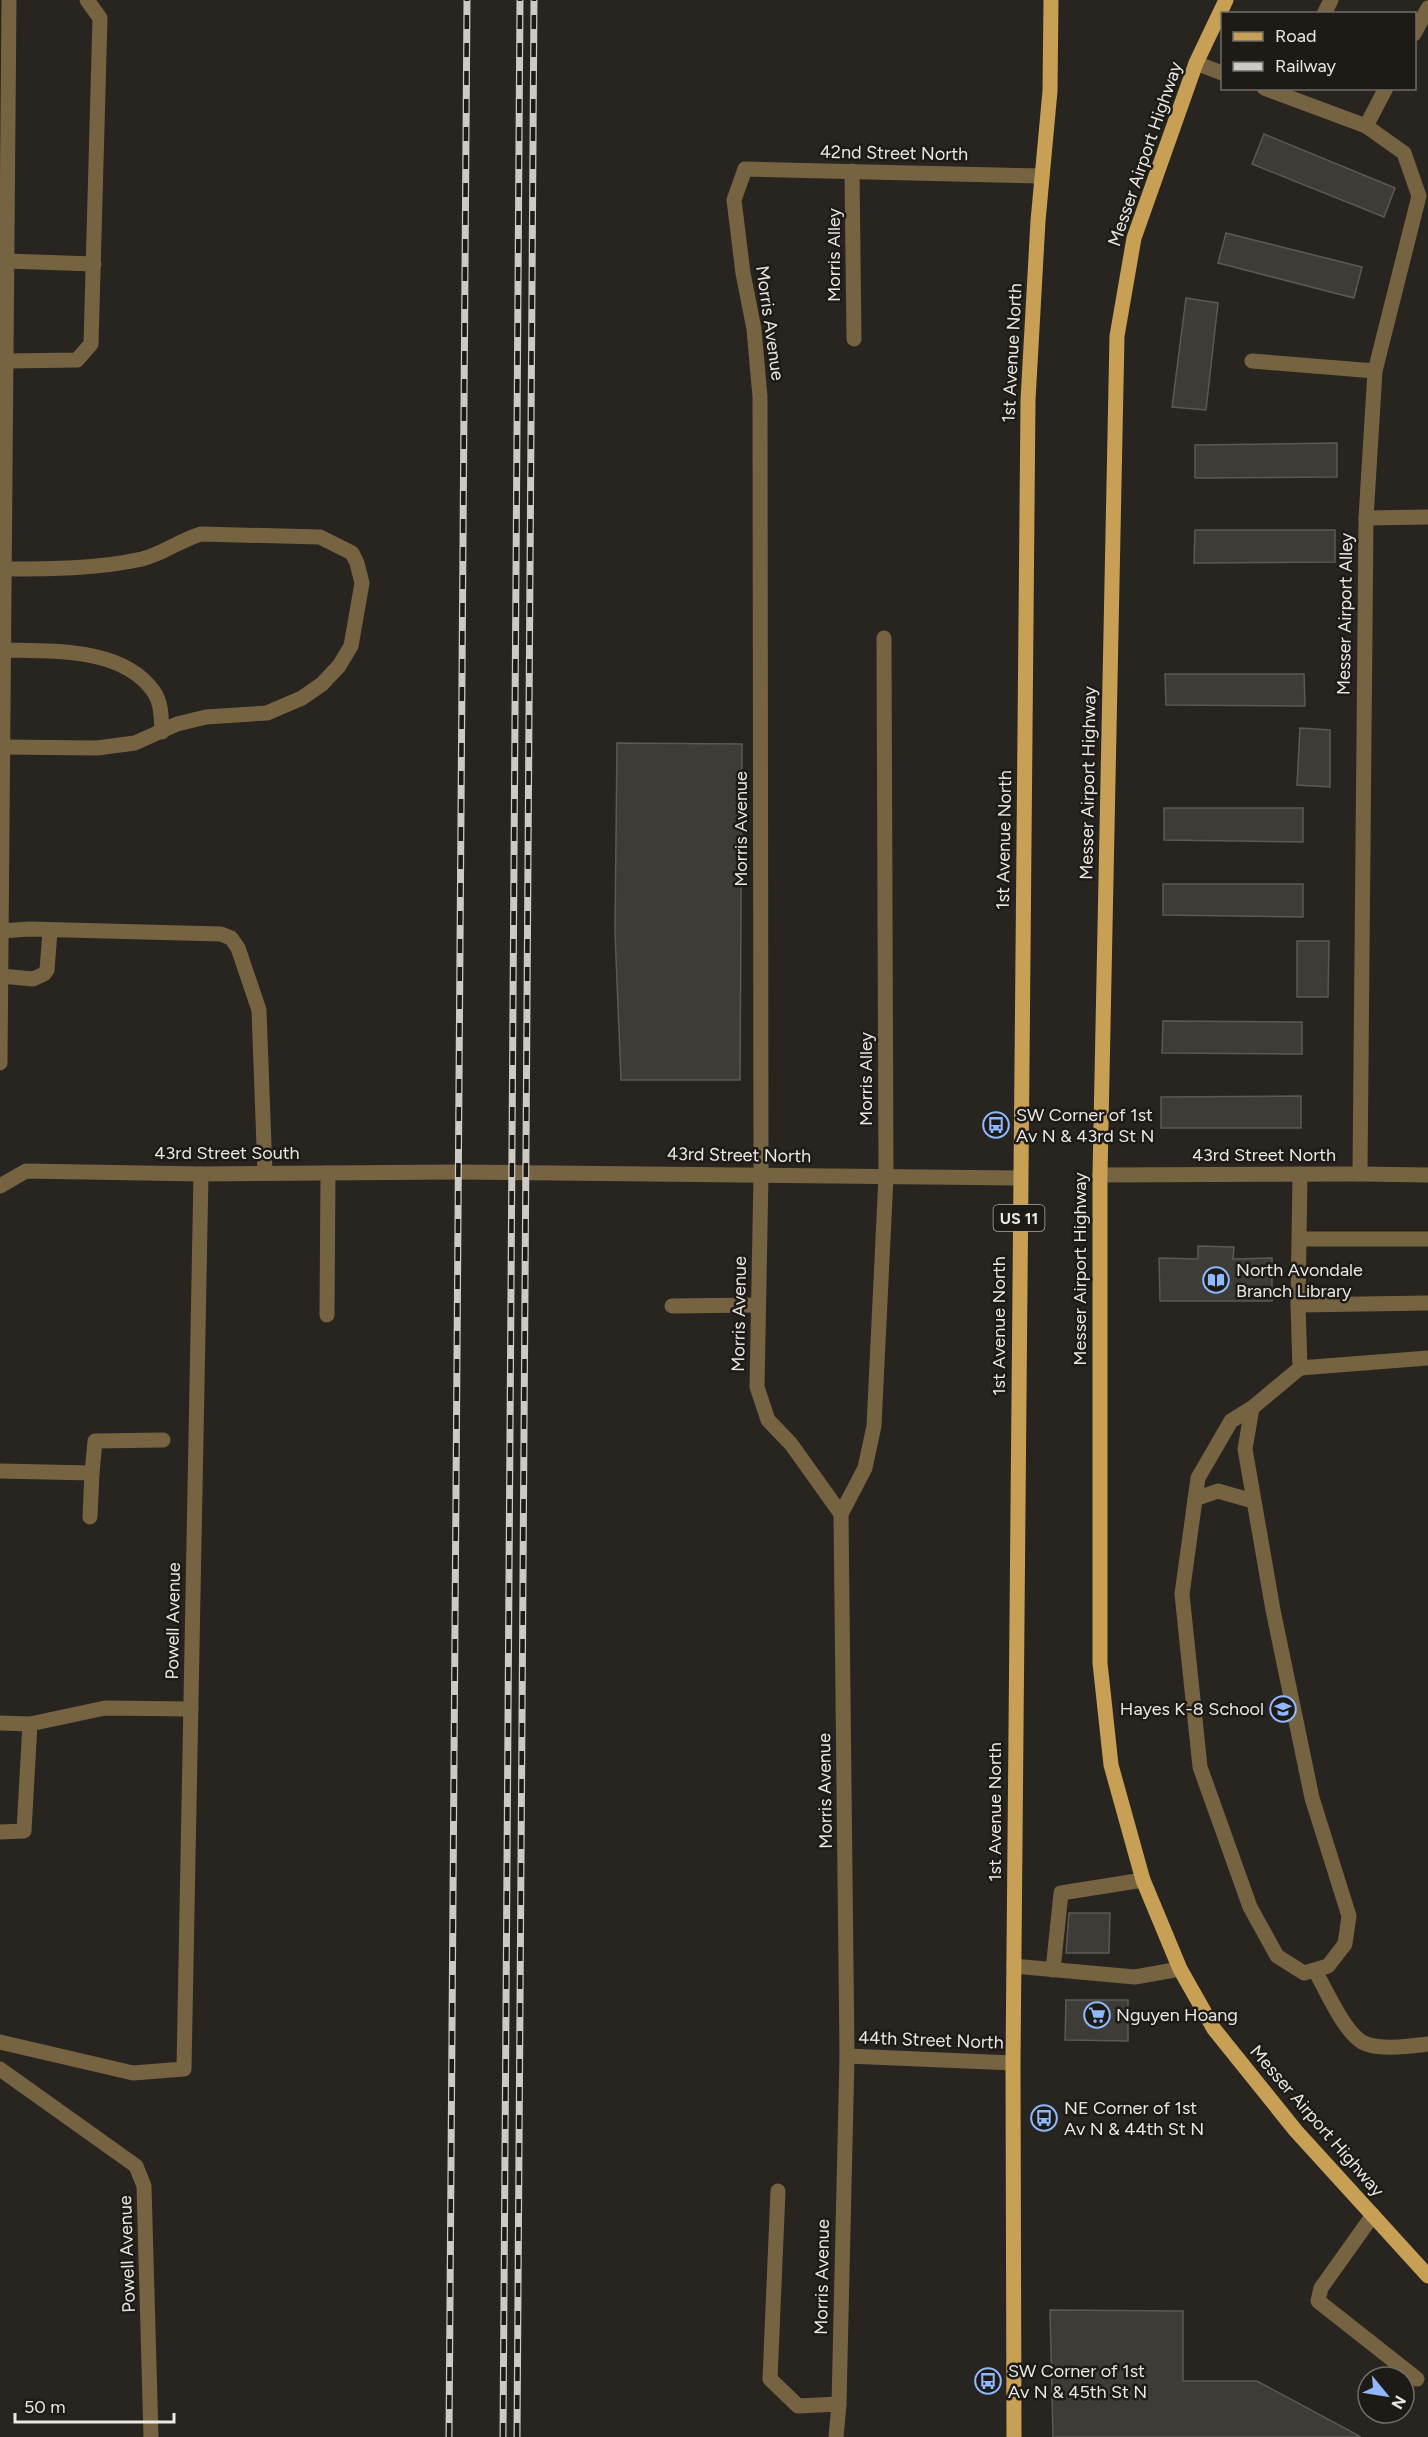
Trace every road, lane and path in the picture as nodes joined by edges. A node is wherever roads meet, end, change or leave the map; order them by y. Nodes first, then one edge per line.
1 (9, 0) edge
2 (87, 0) edge
3 (1051, 0) edge
4 (1226, 0) edge
5 (1428, 8) edge
6 (1416, 30) edge
7 (1196, 63) junction
8 (1221, 73) edge
9 (1385, 90) edge
10 (1285, 92) edge
11 (1366, 126) junction
12 (746, 169) joint
13 (852, 171) junction
14 (1042, 176) junction
15 (7, 261) junction
16 (94, 264) junction
17 (854, 339) dead end
18 (6, 361) junction
19 (1252, 361) dead end
20 (1376, 371) junction
21 (1428, 517) edge
22 (1366, 518) junction
23 (4, 569) junction
24 (884, 638) dead end
25 (3, 650) junction
26 (162, 732) junction
27 (3, 747) junction
28 (1, 931) edge
29 (50, 931) junction
30 (1, 976) edge
31 (0, 1062) edge
32 (457, 1172) joint
33 (265, 1173) junction
34 (328, 1173) junction
35 (201, 1174) junction
36 (1300, 1174) junction
37 (1360, 1174) junction
38 (761, 1175) junction
39 (1100, 1175) junction
40 (1428, 1175) edge
41 (886, 1177) junction
42 (1020, 1178) junction
43 (0, 1186) edge
44 (1300, 1239) junction
45 (1428, 1239) edge
46 (1428, 1303) edge
47 (758, 1305) junction
48 (1298, 1305) junction
49 (672, 1306) dead end
50 (327, 1315) dead end
51 (1428, 1358) edge
52 (1300, 1368) junction
53 (1252, 1408) junction
54 (163, 1440) dead end
55 (0, 1472) edge
56 (92, 1473) junction
57 (1195, 1499) junction
58 (1253, 1502) junction
59 (841, 1514) junction
60 (90, 1517) dead end
61 (191, 1709) junction
62 (0, 1723) edge
63 (30, 1724) junction
64 (0, 1832) edge
65 (1143, 1880) junction
66 (1014, 1966) junction
67 (1180, 1969) junction
68 (1053, 1970) junction
69 (1316, 1971) junction
70 (0, 2042) edge
71 (1428, 2044) edge
72 (847, 2056) junction
73 (1013, 2063) junction
74 (0, 2068) edge
75 (778, 2190) dead end
76 (1373, 2215) junction
77 (1428, 2276) edge
78 (1417, 2379) dead end
79 (839, 2404) junction
80 (151, 2437) edge
81 (836, 2437) edge
82 (1014, 2437) edge

1 - 15 street
2 - 16 street
3 - 14 main road, 1st Avenue North / US 11
4 - 7 main road, Messer Airport Highway
5 - 6 street
7 - 8 street
7 - 39 main road, Messer Airport Highway
9 - 11 street
10 - 11 street, Messer Airport Alley
11 - 20 street, Messer Airport Alley
12 - 13 street, 42nd Street North
12 - 38 street, Morris Avenue
13 - 14 street, 42nd Street North
13 - 17 street, Morris Alley
14 - 42 main road, 1st Avenue North / US 11
15 - 16 street
15 - 18 street
16 - 18 street
18 - 23 street
19 - 20 street
20 - 22 street, Messer Airport Alley
21 - 22 street
22 - 37 street, Messer Airport Alley
23 - 25 street
23 - 26 street
24 - 41 street, Morris Alley
25 - 26 street
25 - 27 street
26 - 27 street
27 - 28 street
28 - 29 street
28 - 30 street
29 - 30 street
29 - 33 street
30 - 31 street
32 - 34 street, 43rd Street South
32 - 38 street, 43rd Street North
33 - 34 street, 43rd Street South
33 - 35 street, 43rd Street South
34 - 50 street
35 - 43 street, 43rd Street South
35 - 61 street, Powell Avenue
36 - 37 street, 43rd Street North
36 - 39 street, 43rd Street North
36 - 44 street
37 - 40 street, 43rd Street North
38 - 41 street, 43rd Street North
38 - 47 street, Morris Avenue
39 - 65 main road, Messer Airport Highway
41 - 42 street, 43rd Street North
41 - 59 street, Morris Alley
42 - 66 main road, 1st Avenue North / US 11
44 - 45 street
44 - 48 street
46 - 48 street
47 - 49 street
47 - 59 street, Morris Avenue
48 - 52 street
51 - 52 street
52 - 53 street
53 - 57 street
53 - 58 street
54 - 56 street
55 - 56 street
56 - 60 street
57 - 58 street
57 - 69 street
58 - 69 street
59 - 72 street, Morris Avenue
61 - 63 street
61 - 70 street, Powell Avenue
62 - 63 street
63 - 64 street
65 - 67 main road, Messer Airport Highway
65 - 68 street
66 - 68 street
66 - 73 main road, 1st Avenue North / US 11
67 - 68 street
67 - 76 main road, Messer Airport Highway
69 - 71 street
72 - 73 street, 44th Street North
72 - 79 street, Morris Avenue
73 - 82 main road, 1st Avenue North / US 11
74 - 80 street, Powell Avenue
75 - 79 street
76 - 77 main road, Messer Airport Highway
76 - 78 street
79 - 81 street, Morris Avenue

